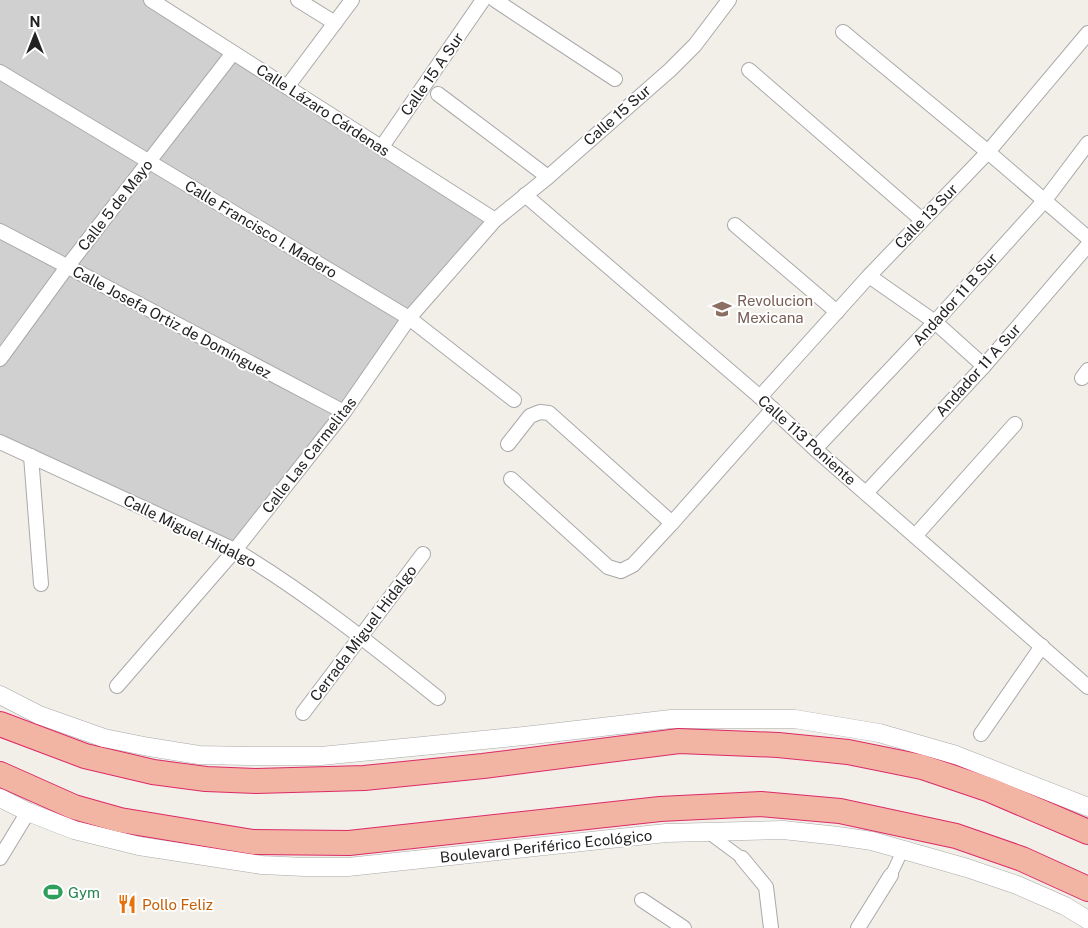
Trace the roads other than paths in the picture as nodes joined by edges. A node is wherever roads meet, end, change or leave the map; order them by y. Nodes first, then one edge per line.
1 (150, 0) edge
2 (298, 0) edge
3 (352, 0) edge
4 (483, 0) edge
5 (495, 0) edge
6 (729, 0) edge
7 (335, 23) junction
8 (842, 32) dead end
9 (1088, 33) edge
10 (233, 53) junction
11 (749, 70) dead end
12 (0, 72) edge
13 (615, 79) dead end
14 (287, 87) junction
15 (438, 94) dead end
16 (1088, 142) edge
17 (381, 148) junction
18 (988, 152) junction
19 (148, 162) junction
20 (548, 177) junction
21 (525, 195) junction
22 (1045, 200) junction
23 (495, 220) junction
24 (922, 220) junction
25 (735, 225) dead end
26 (0, 231) edge
27 (1088, 238) edge
28 (1088, 246) edge
29 (67, 268) junction
30 (869, 276) junction
31 (836, 312) junction
32 (409, 318) junction
33 (935, 322) junction
34 (0, 359) edge
35 (984, 366) junction
36 (760, 398) junction
37 (514, 400) dead end
38 (773, 410) junction
39 (344, 412) junction
40 (1015, 424) dead end
41 (0, 442) edge
42 (508, 444) dead end
43 (815, 449) junction
44 (31, 456) junction
45 (510, 479) dead end
46 (866, 493) junction
47 (672, 523) junction
48 (915, 536) junction
49 (235, 550) junction
50 (423, 554) dead end
51 (41, 584) dead end
52 (361, 637) junction
53 (1042, 646) junction
54 (117, 686) dead end
55 (1088, 686) edge
56 (0, 695) edge
57 (438, 698) dead end
58 (303, 713) dead end
59 (0, 724) edge
60 (981, 734) dead end
61 (0, 774) edge
62 (0, 798) edge
63 (1088, 807) edge
64 (28, 812) junction
65 (707, 832) junction
66 (1088, 832) edge
67 (903, 850) junction
68 (0, 858) edge
69 (742, 858) joint
70 (891, 875) joint
71 (1088, 889) edge
72 (642, 900) dead end
73 (1088, 920) edge
74 (675, 925) edge
75 (771, 928) edge
76 (858, 928) edge

1 - 10 street, Calle Lázaro Cárdenas
2 - 7 street
3 - 7 street
4 - 17 street, Calle 15 A Sur
5 - 13 street
6 - 20 street, Calle 15 Sur
7 - 14 street
8 - 18 street
9 - 18 street, Calle 13 Sur
10 - 14 street, Calle Lázaro Cárdenas
10 - 19 street, Calle 5 de Mayo
11 - 24 street
12 - 19 street, Calle Francisco I. Madero
14 - 17 street, Calle Lázaro Cárdenas
15 - 20 street
16 - 22 street, Andador 11 B Sur
17 - 23 street, Calle Lázaro Cárdenas
18 - 22 street
18 - 24 street, Calle 13 Sur
19 - 29 street, Calle 5 de Mayo
19 - 32 street, Calle Francisco I. Madero
20 - 21 street, Calle 15 Sur
21 - 23 street, Calle 15 Sur
21 - 36 street, Calle 113 Poniente
22 - 27 street
22 - 33 street, Andador 11 B Sur
23 - 32 street, Calle Las Carmelitas
24 - 30 street, Calle 13 Sur
25 - 31 street
26 - 29 street, Calle Josefa Ortiz de Domínguez
28 - 35 street, Andador 11 A Sur
29 - 34 street, Calle 5 de Mayo
29 - 39 street, Calle Josefa Ortiz de Domínguez
30 - 31 street, Calle 13 Sur
30 - 33 street
31 - 36 street, Calle 13 Sur
32 - 37 street, Calle Francisco I. Madero
32 - 39 street, Calle Las Carmelitas
33 - 35 street
33 - 43 street, Andador 11 B Sur
35 - 46 street, Andador 11 A Sur
36 - 38 street, Calle 113 Poniente
38 - 43 street, Calle 113 Poniente
38 - 47 street
39 - 49 street, Calle Las Carmelitas
40 - 48 street
41 - 44 street, Calle Miguel Hidalgo
42 - 47 street
43 - 46 street, Calle 113 Poniente
44 - 49 street, Calle Miguel Hidalgo
44 - 51 street
45 - 47 street
46 - 48 street, Calle 113 Poniente
48 - 53 street, Calle 113 Poniente
49 - 52 street, Calle Miguel Hidalgo
49 - 54 street, Calle Las Carmelitas
50 - 52 street, Cerrada Miguel Hidalgo
52 - 57 street, Calle Miguel Hidalgo
52 - 58 street, Cerrada Miguel Hidalgo
53 - 55 street, Calle 113 Poniente
53 - 60 street
56 - 63 street
59 - 66 highway
61 - 71 highway, Boulevard Periférico Ecológico
62 - 64 street, Boulevard Periférico Ecológico
64 - 65 street, Boulevard Periférico Ecológico
64 - 68 street
65 - 67 street, Boulevard Periférico Ecológico
65 - 69 street
67 - 70 street
67 - 73 street, Boulevard Periférico Ecológico
69 - 75 street
70 - 76 street
72 - 74 street

